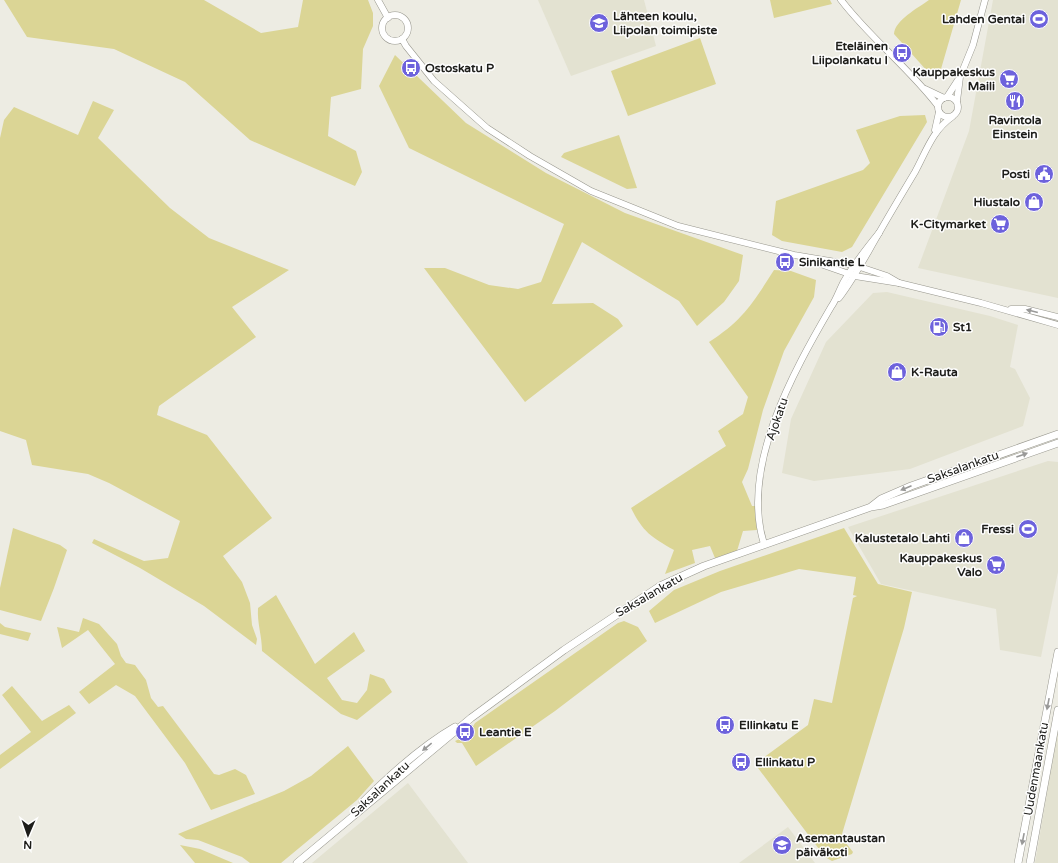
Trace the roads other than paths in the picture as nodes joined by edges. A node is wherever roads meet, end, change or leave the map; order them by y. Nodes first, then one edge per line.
1 (378, 0) edge
2 (841, 0) edge
3 (985, 0) edge
4 (388, 18) junction
5 (402, 39) junction
6 (960, 77) junction
7 (922, 87) junction
8 (946, 97) junction
9 (957, 101) junction
10 (938, 109) junction
11 (952, 117) junction
12 (935, 132) junction
13 (879, 233) junction
14 (794, 255) junction
15 (854, 265) junction
16 (861, 267) junction
17 (852, 275) junction
18 (899, 283) junction
19 (1006, 309) junction
20 (1058, 317) edge
21 (1058, 325) edge
22 (1058, 434) edge
23 (1058, 443) edge
24 (871, 507) junction
25 (764, 544) junction
26 (1058, 652) edge
27 (1058, 710) edge
28 (297, 863) edge
29 (1018, 863) edge
30 (1030, 863) edge

1 - 4 street
2 - 7 street
3 - 6 street
4 - 5 street
4 - 5 street
5 - 14 street
6 - 8 street
6 - 9 street
7 - 8 street
7 - 10 street
8 - 9 street
8 - 10 street
9 - 11 street
10 - 11 street
10 - 12 street, Ajokatu
11 - 12 street, Ajokatu
12 - 13 street, Ajokatu
13 - 15 street, Ajokatu
13 - 16 street, Ajokatu
14 - 15 street
14 - 17 street
15 - 16 street
15 - 17 street, Ajokatu
16 - 17 street, Ajokatu
16 - 18 street
17 - 18 street
17 - 25 street, Ajokatu
18 - 19 street
20 -> 19 street
19 - 21 street
22 -> 24 main road, Saksalankatu
24 -> 23 main road, Saksalankatu
24 - 25 main road, Saksalankatu
25 - 28 main road, Saksalankatu
26 -> 29 main road, Uudenmaankatu
27 - 30 main road, Uudenmaankatu

